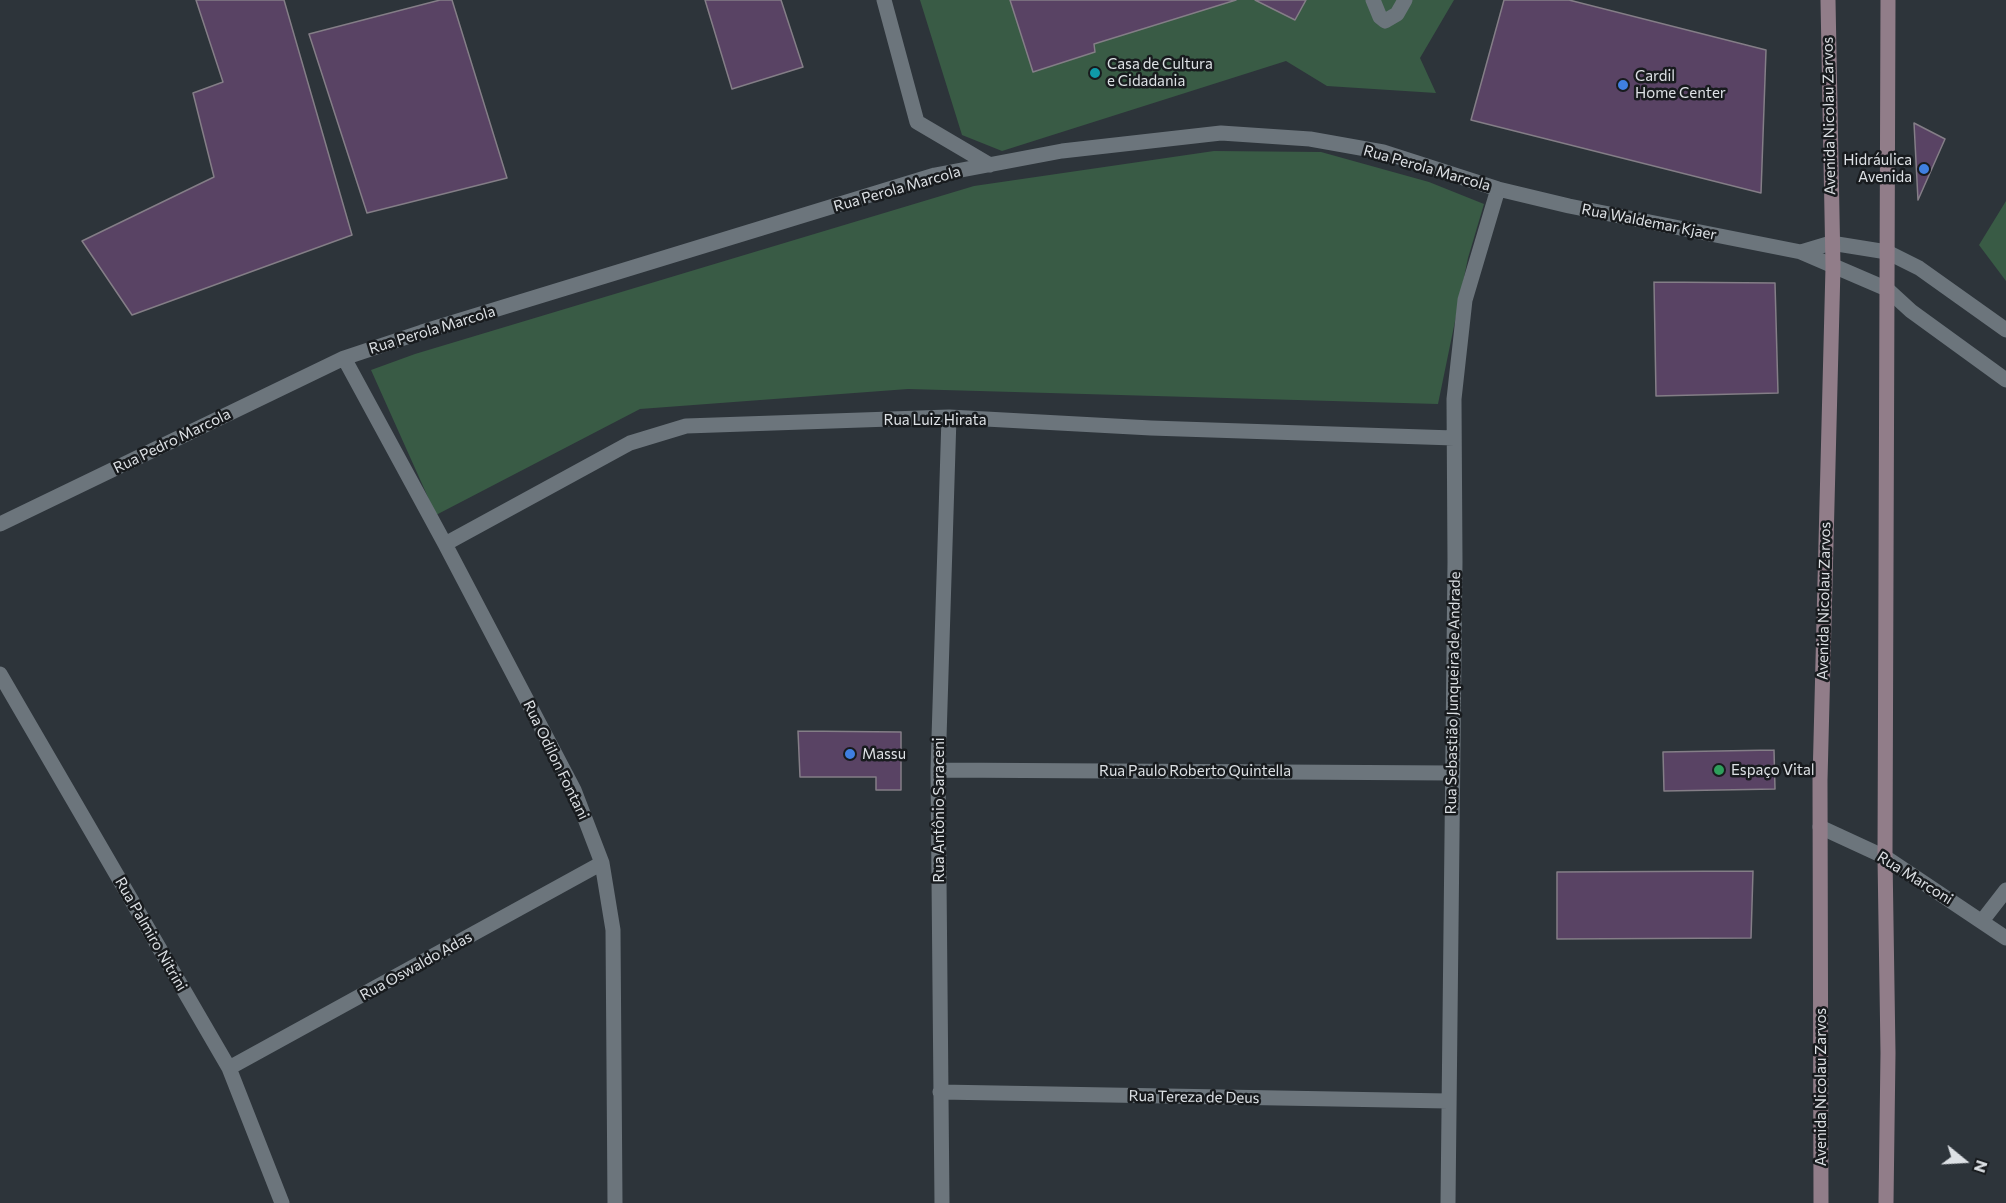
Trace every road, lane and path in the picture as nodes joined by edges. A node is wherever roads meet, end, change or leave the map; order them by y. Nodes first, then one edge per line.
1 (884, 0) edge
2 (1373, 0) edge
3 (1405, 0) edge
4 (1828, 0) edge
5 (1888, 0) edge
6 (990, 165) junction
7 (1498, 189) junction
8 (1831, 243) junction
9 (1801, 252) junction
10 (1887, 252) junction
11 (1833, 267) junction
12 (1887, 289) junction
13 (2006, 330) edge
14 (344, 358) junction
15 (2006, 380) edge
16 (949, 417) junction
17 (1454, 438) junction
18 (0, 524) edge
19 (445, 544) junction
20 (0, 674) edge
21 (938, 770) junction
22 (1452, 773) junction
23 (1820, 827) junction
24 (1885, 857) junction
25 (602, 863) junction
26 (2006, 890) edge
27 (1982, 921) junction
28 (2006, 938) edge
29 (230, 1068) junction
30 (940, 1092) junction
31 (1448, 1101) junction
32 (282, 1203) edge
33 (615, 1203) edge
34 (942, 1203) edge
35 (1448, 1203) edge
36 (1821, 1203) edge
37 (1886, 1203) edge

1 - 6 street
2 - 3 street
4 - 8 main road, Avenida Nicolau Zarvos
5 - 10 main road
6 - 7 street, Rua Perola Marcola
6 - 14 street, Rua Perola Marcola
7 - 9 street, Rua Waldemar Kjaer
7 - 17 street, Rua Sebastião Junqueira de Andrade
8 - 9 street, Rua Waldemar Kjaer
8 - 10 street
8 - 11 main road, Avenida Nicolau Zarvos
9 - 11 street, Rua Waldemar Kjaer
10 - 12 main road
10 - 13 street
11 - 12 street, Rua Waldemar Kjaer
11 - 23 main road, Avenida Nicolau Zarvos
12 - 15 street
12 - 24 main road
14 - 18 street, Rua Pedro Marcola
14 - 19 street, Rua Odilon Fontani
16 - 17 street, Rua Luiz Hirata
16 - 19 street, Rua Luiz Hirata
16 - 21 street, Rua Antônio Saraceni
17 - 22 street, Rua Sebastião Junqueira de Andrade
19 - 25 street, Rua Odilon Fontani
20 - 29 street, Rua Palmiro Nitrini
21 - 22 street, Rua Paulo Roberto Quintella
21 - 30 street, Rua Antônio Saraceni
22 - 31 street, Rua Sebastião Junqueira de Andrade
23 - 24 street, Rua Marconi
23 - 36 main road, Avenida Nicolau Zarvos
24 - 27 street, Rua Marconi
24 - 37 main road
25 - 29 street, Rua Oswaldo Adas
25 - 33 street, Rua Odilon Fontani
26 - 27 street
27 - 28 street, Rua Marconi
29 - 32 street, Rua Palmiro Nitrini
30 - 31 street, Rua Tereza de Deus
30 - 34 street, Rua Antônio Saraceni
31 - 35 street, Rua Sebastião Junqueira de Andrade

